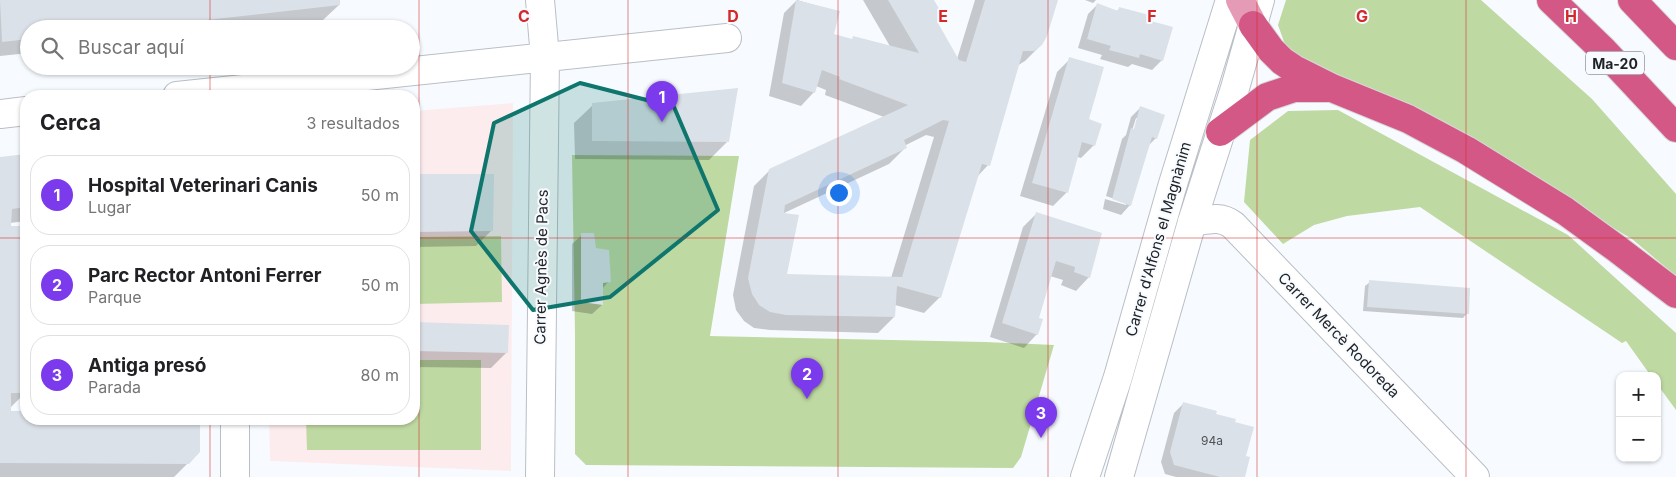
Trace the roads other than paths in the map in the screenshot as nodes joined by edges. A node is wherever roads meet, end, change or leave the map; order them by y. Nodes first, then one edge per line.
1 (540, 0) edge
2 (1230, 0) edge
3 (1240, 0) edge
4 (1551, 0) edge
5 (1632, 0) edge
6 (1256, 13) edge
7 (727, 38) dead end
8 (1676, 46) edge
9 (545, 57) junction
10 (420, 71) edge
11 (389, 75) edge
12 (1332, 88) junction
13 (259, 90) edge
14 (20, 112) edge
15 (0, 114) edge
16 (1676, 128) edge
17 (1220, 132) junction
18 (1192, 222) junction
19 (1676, 294) edge
20 (235, 425) edge
21 (235, 477) edge
22 (540, 477) edge
23 (1085, 477) edge
24 (1119, 477) edge
25 (1475, 477) edge

1 - 9 street, Carrer Agnès de Pacs
2 - 23 street, Carrer d'Alfons el Magnànim
3 - 6 main road
4 - 16 highway, Ma-20
5 - 8 highway
6 - 12 highway
6 - 17 street, Carrer d'Alfons el Magnànim
7 - 9 street
9 - 10 street
9 - 22 street, Carrer Agnès de Pacs
11 - 13 street
12 - 17 highway
12 - 19 highway
14 - 15 street
17 - 18 street, Carrer d'Alfons el Magnànim
18 - 24 street, Carrer d'Alfons el Magnànim
18 - 25 street, Carrer Mercè Rodoreda
20 - 21 street

